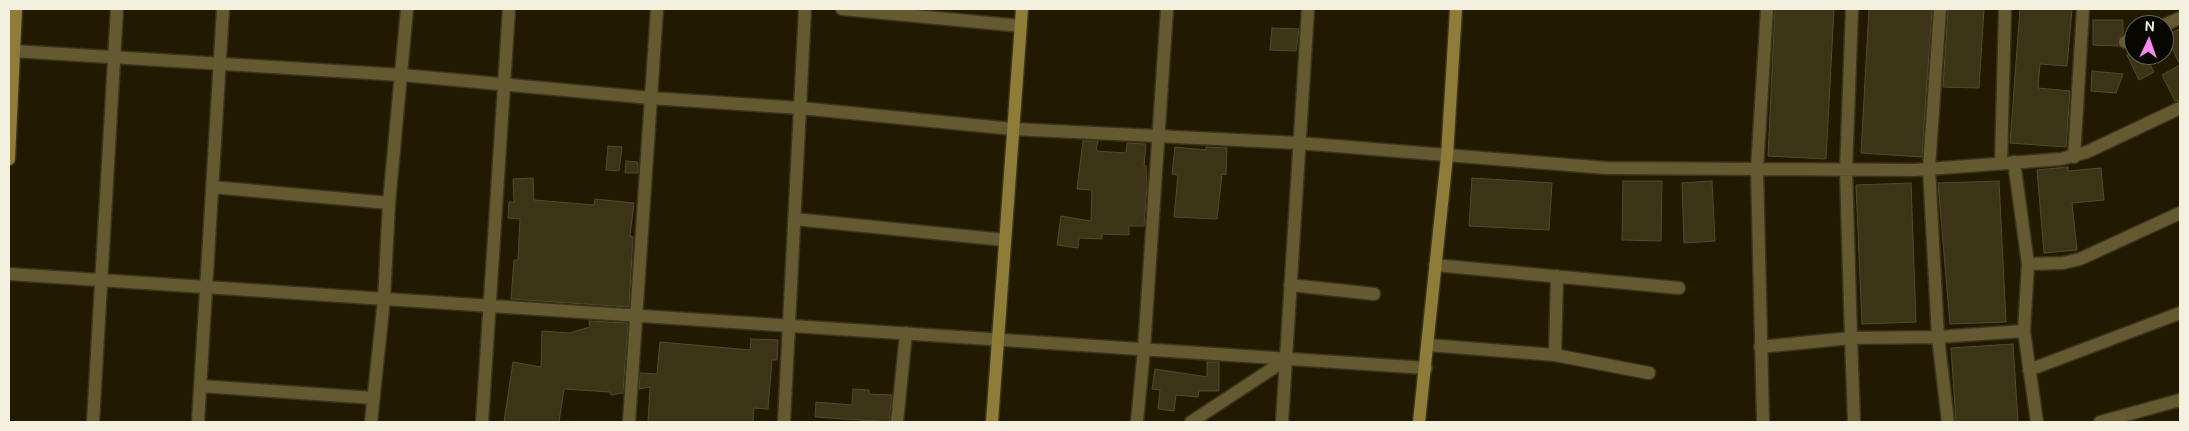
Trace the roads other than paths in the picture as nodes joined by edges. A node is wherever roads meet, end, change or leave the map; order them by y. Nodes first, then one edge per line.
1 (16, 9) edge
2 (118, 9) edge
3 (223, 9) edge
4 (407, 9) edge
5 (509, 9) edge
6 (657, 9) edge
7 (805, 9) edge
8 (842, 9) edge
9 (1022, 9) edge
10 (1167, 9) edge
11 (1308, 9) edge
12 (1456, 9) edge
13 (1767, 9) edge
14 (1852, 9) edge
15 (1940, 9) edge
16 (2005, 9) edge
17 (2083, 9) edge
18 (1021, 26) junction
19 (14, 51) junction
20 (115, 56) junction
21 (220, 64) junction
22 (402, 75) junction
23 (504, 84) junction
24 (651, 98) junction
25 (800, 108) junction
26 (2180, 108) edge
27 (1013, 128) junction
28 (1160, 137) junction
29 (1299, 143) junction
30 (1447, 156) junction
31 (2074, 157) junction
32 (9, 159) edge
33 (2007, 162) junction
34 (1929, 168) junction
35 (1757, 169) junction
36 (1846, 170) junction
37 (212, 187) junction
38 (389, 203) junction
39 (2180, 213) edge
40 (794, 219) junction
41 (1005, 240) junction
42 (2028, 264) junction
43 (1435, 265) junction
44 (9, 274) edge
45 (1556, 276) junction
46 (101, 280) junction
47 (1290, 285) junction
48 (206, 287) junction
49 (1679, 288) dead end
50 (1374, 294) dead end
51 (384, 299) junction
52 (489, 306) junction
53 (2180, 313) edge
54 (636, 316) junction
55 (789, 326) junction
56 (2024, 331) junction
57 (906, 333) junction
58 (1938, 337) junction
59 (1851, 338) junction
60 (998, 340) junction
61 (1428, 345) junction
62 (1760, 347) junction
63 (1144, 349) junction
64 (1555, 355) junction
65 (1287, 359) junction
66 (1426, 368) junction
67 (2029, 370) junction
68 (1648, 373) dead end
69 (200, 386) junction
70 (374, 398) junction
71 (2180, 400) edge
72 (92, 422) edge
73 (198, 422) edge
74 (371, 422) edge
75 (482, 422) edge
76 (629, 422) edge
77 (784, 422) edge
78 (897, 422) edge
79 (992, 422) edge
80 (1137, 422) edge
81 (1191, 422) edge
82 (1282, 422) edge
83 (1419, 422) edge
84 (1763, 422) edge
85 (1854, 422) edge
86 (1948, 422) edge
87 (2037, 422) edge
88 (2100, 422) edge

1 - 19 street
2 - 20 street
3 - 21 street
4 - 22 street
5 - 23 street
6 - 24 street
7 - 25 street
8 - 18 street
9 - 18 street
10 - 28 street
11 - 29 street
12 - 30 street
13 - 35 street
14 - 36 street
15 - 34 street
16 - 33 street
17 - 31 street
18 - 27 street
19 - 20 street
19 - 32 street
20 - 21 street
20 - 46 street
21 - 22 street
21 - 37 street
22 - 23 street
22 - 38 street
23 - 24 street
23 - 52 street
24 - 25 street
24 - 54 street
25 - 27 street
25 - 40 street
26 - 31 street
27 - 28 street
27 - 41 street
28 - 29 street
28 - 63 street
29 - 30 street
29 - 47 street
30 - 35 street
30 - 43 street
31 - 33 street
33 - 34 street
33 - 42 street
34 - 36 street
34 - 58 street
35 - 36 street
35 - 62 street
36 - 59 street
37 - 38 street
37 - 48 street
38 - 51 street
39 - 42 street
40 - 41 street
40 - 55 street
41 - 60 street
42 - 56 street
43 - 45 street
43 - 61 street
44 - 46 street
45 - 49 street
45 - 64 street
46 - 48 street
46 - 72 street
47 - 50 street
47 - 65 street
48 - 51 street
48 - 69 street
51 - 52 street
51 - 70 street
52 - 54 street
52 - 75 street
53 - 67 street
54 - 55 street
54 - 76 street
55 - 57 street
55 - 77 street
56 - 58 street
56 - 67 street
57 - 60 street
57 - 78 street
58 - 59 street
58 - 86 street
59 - 62 street
59 - 85 street
60 - 63 street
60 - 79 street
61 - 64 street
61 - 66 street
62 - 84 street
63 - 65 street
63 - 80 street
64 - 68 street
65 - 66 street
65 - 81 street
65 - 82 street
66 - 83 street
67 - 87 street
69 - 70 street
69 - 73 street
70 - 74 street
71 - 88 street

